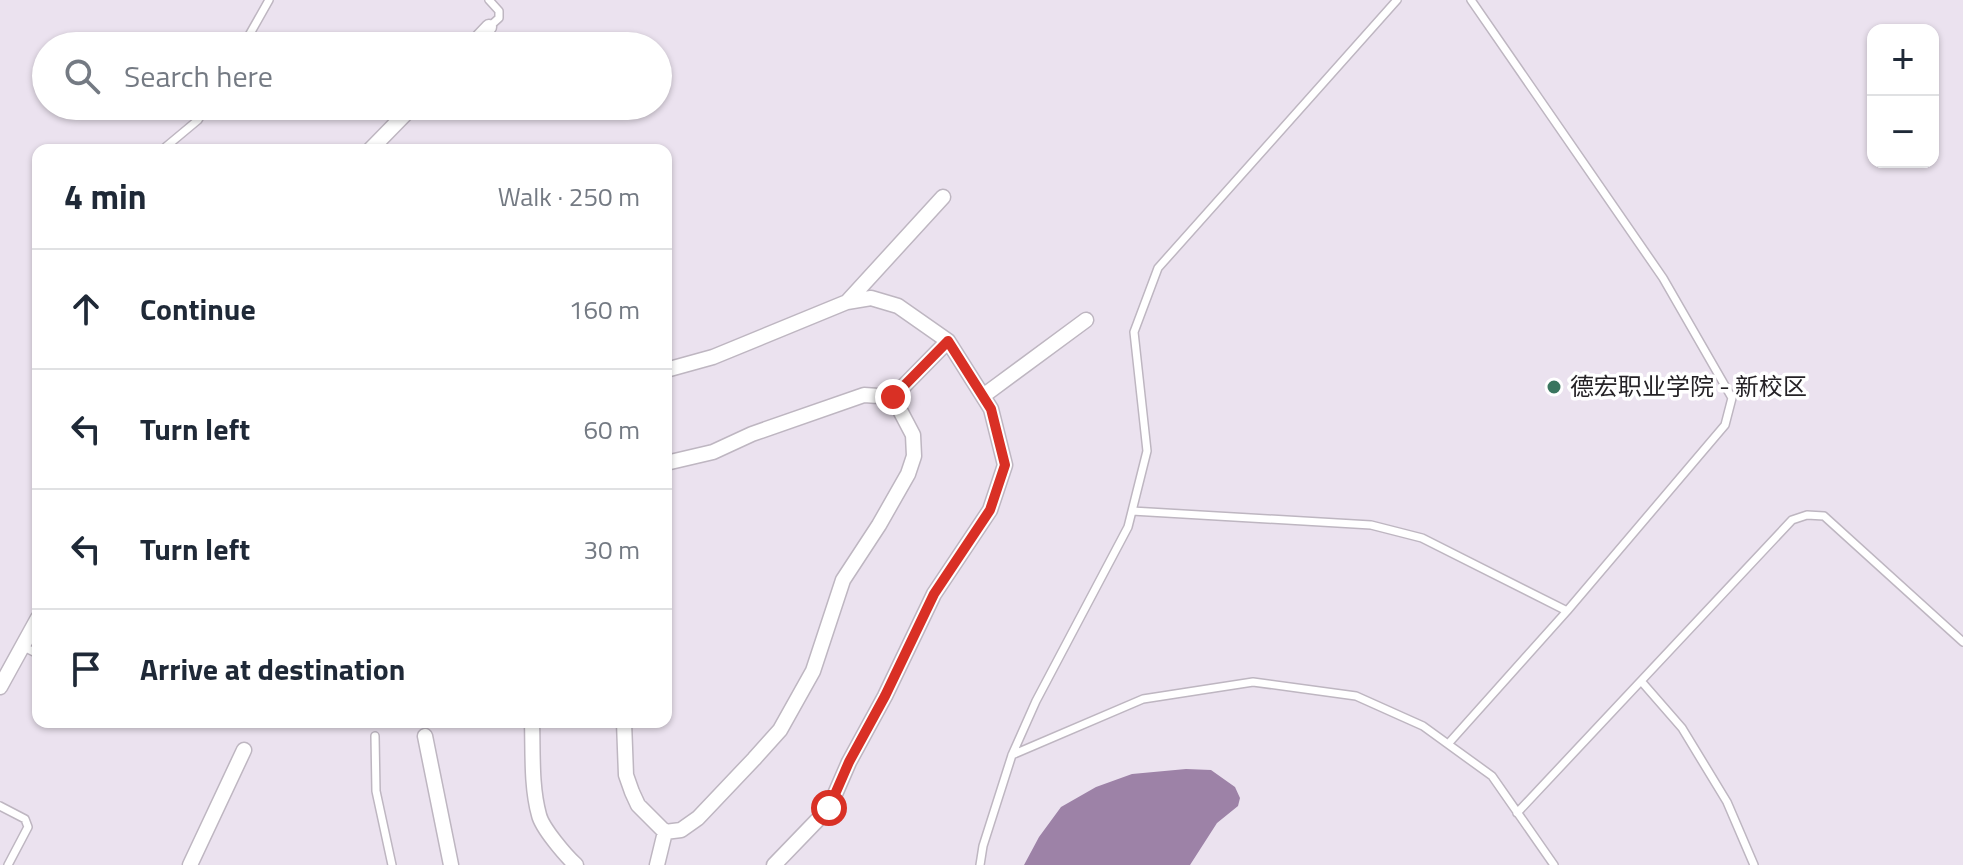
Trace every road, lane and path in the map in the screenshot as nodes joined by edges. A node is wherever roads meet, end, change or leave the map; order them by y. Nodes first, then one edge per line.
1 (269, 0) edge
2 (489, 0) edge
3 (1397, 0) edge
4 (1471, 0) edge
5 (489, 27) joint
6 (251, 32) edge
7 (484, 32) edge
8 (198, 120) edge
9 (399, 120) edge
10 (169, 144) edge
11 (376, 144) edge
12 (943, 197) dead end
13 (847, 302) junction
14 (1086, 320) dead end
15 (948, 341) junction
16 (672, 368) edge
17 (983, 396) junction
18 (893, 397) junction
19 (672, 462) edge
20 (1132, 511) junction
21 (1567, 611) junction
22 (32, 628) edge
23 (1963, 642) edge
24 (22, 646) junction
25 (32, 651) edge
26 (1641, 681) junction
27 (0, 687) edge
28 (532, 728) edge
29 (624, 728) edge
30 (375, 736) dead end
31 (425, 736) dead end
32 (1448, 744) junction
33 (244, 750) dead end
34 (1012, 755) junction
35 (0, 806) edge
36 (1517, 813) junction
37 (665, 832) junction
38 (8, 865) edge
39 (190, 865) edge
40 (392, 865) edge
41 (451, 865) edge
42 (576, 865) edge
43 (657, 865) edge
44 (774, 865) edge
45 (980, 865) edge
46 (1554, 865) edge
47 (1754, 865) edge

1 - 6 lane
2 - 5 lane
3 - 20 lane
4 - 21 lane
5 - 7 street
8 - 10 lane
9 - 11 street
12 - 13 street
13 - 15 street
13 - 16 street
14 - 17 street
15 - 17 street
15 - 18 street
17 - 44 street
18 - 19 street
18 - 37 street
20 - 21 lane
20 - 34 lane
21 - 32 lane
22 - 24 street
23 - 26 lane
24 - 25 lane
24 - 27 street
26 - 36 lane
26 - 47 lane
28 - 42 street
29 - 37 street
30 - 40 lane
31 - 41 street
32 - 34 lane
32 - 36 lane
33 - 39 street
34 - 45 lane
35 - 38 lane
36 - 46 lane
37 - 43 street

